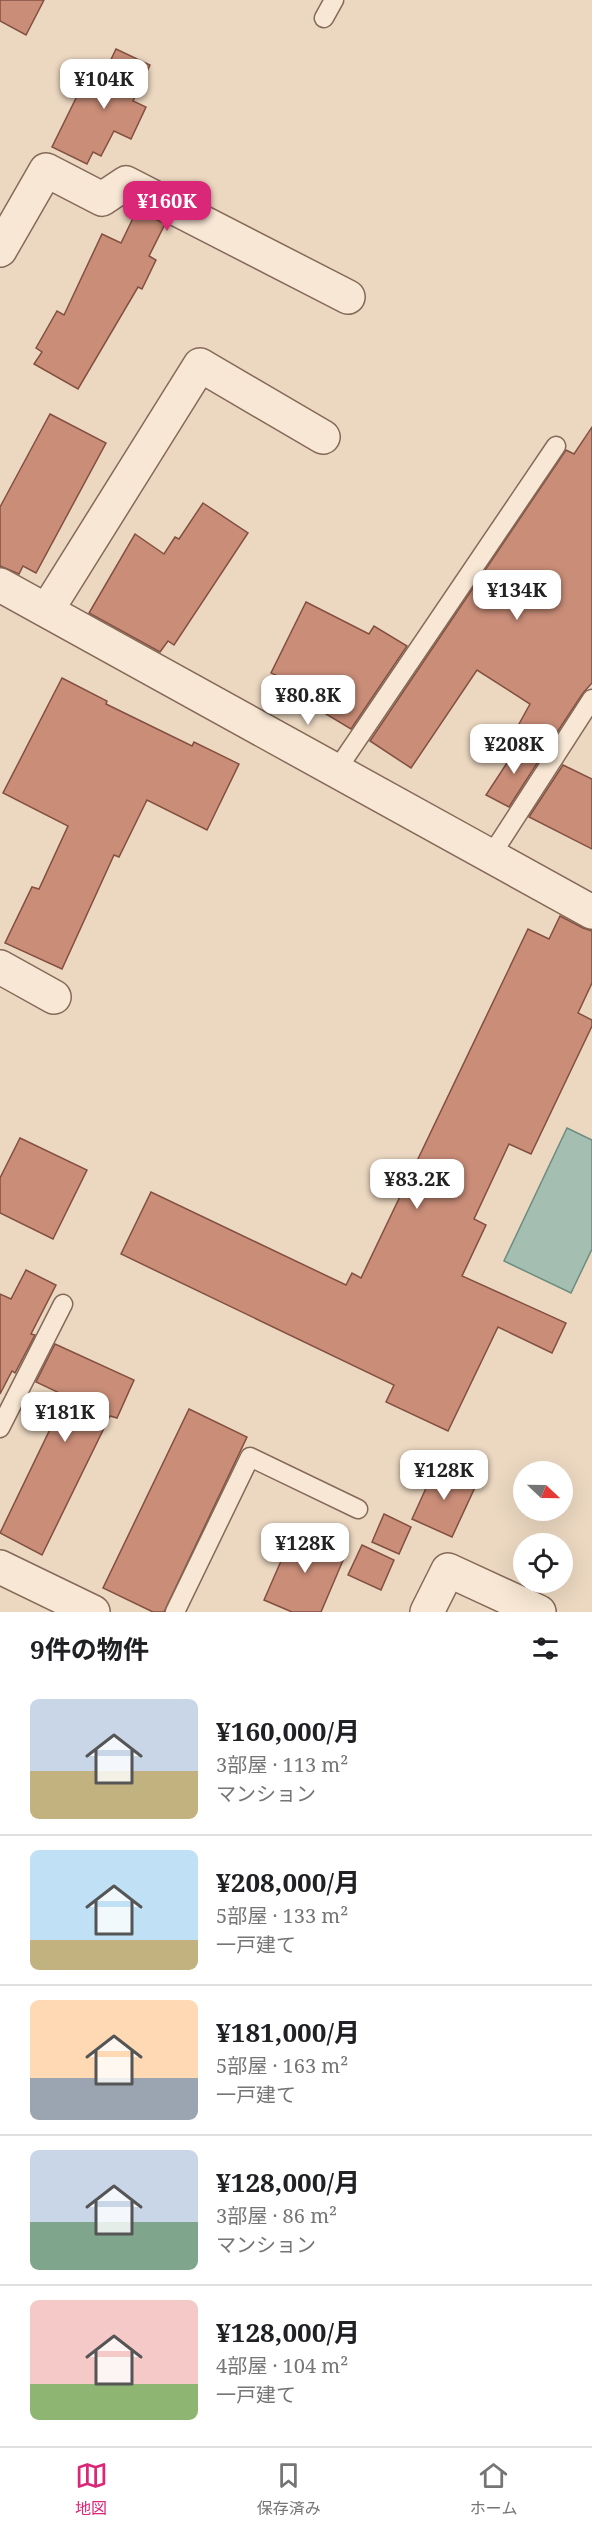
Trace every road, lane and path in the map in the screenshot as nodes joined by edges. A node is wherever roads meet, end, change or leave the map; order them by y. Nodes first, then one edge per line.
1 (334, 0) edge
2 (324, 18) dead end
3 (0, 250) edge
4 (348, 297) dead end
5 (323, 437) dead end
6 (556, 446) dead end
7 (0, 585) edge
8 (47, 610) junction
9 (592, 699) edge
10 (336, 771) junction
11 (490, 857) junction
12 (592, 912) edge
13 (0, 967) edge
14 (54, 997) dead end
15 (63, 1304) dead end
16 (0, 1428) edge
17 (358, 1509) dead end
18 (0, 1567) edge
19 (93, 1612) edge
20 (175, 1612) edge
21 (427, 1612) edge
22 (539, 1612) edge

1 - 2 lane
3 - 4 street
5 - 8 street
6 - 10 lane
7 - 8 street
8 - 10 street
9 - 11 lane
10 - 11 street
11 - 12 street
13 - 14 street
15 - 16 lane
17 - 20 lane
18 - 19 street
21 - 22 street

